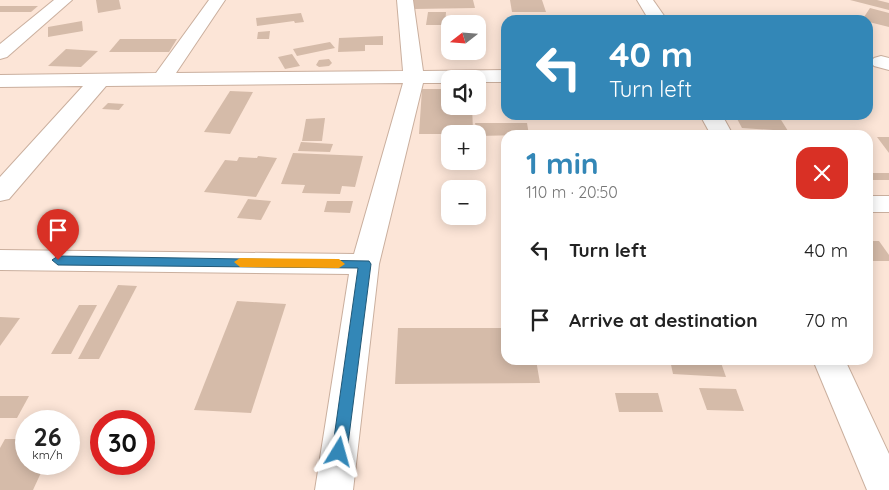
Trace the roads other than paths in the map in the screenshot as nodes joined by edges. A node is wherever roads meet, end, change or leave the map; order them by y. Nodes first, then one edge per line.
1 (64, 0) edge
2 (217, 0) edge
3 (404, 0) edge
4 (645, 0) edge
5 (655, 15) edge
6 (0, 54) edge
7 (501, 76) edge
8 (414, 78) junction
9 (162, 79) junction
10 (0, 81) edge
11 (99, 81) junction
12 (0, 193) edge
13 (873, 204) edge
14 (889, 204) edge
15 (0, 260) edge
16 (365, 264) junction
17 (831, 365) edge
18 (334, 490) edge
19 (886, 490) edge

1 - 6 street
2 - 9 street
3 - 8 street
4 - 5 street
7 - 8 street
8 - 9 street
8 - 16 street
9 - 11 street
10 - 11 street
11 - 12 street
13 - 14 street
15 - 16 street
16 - 18 street
17 - 19 street

